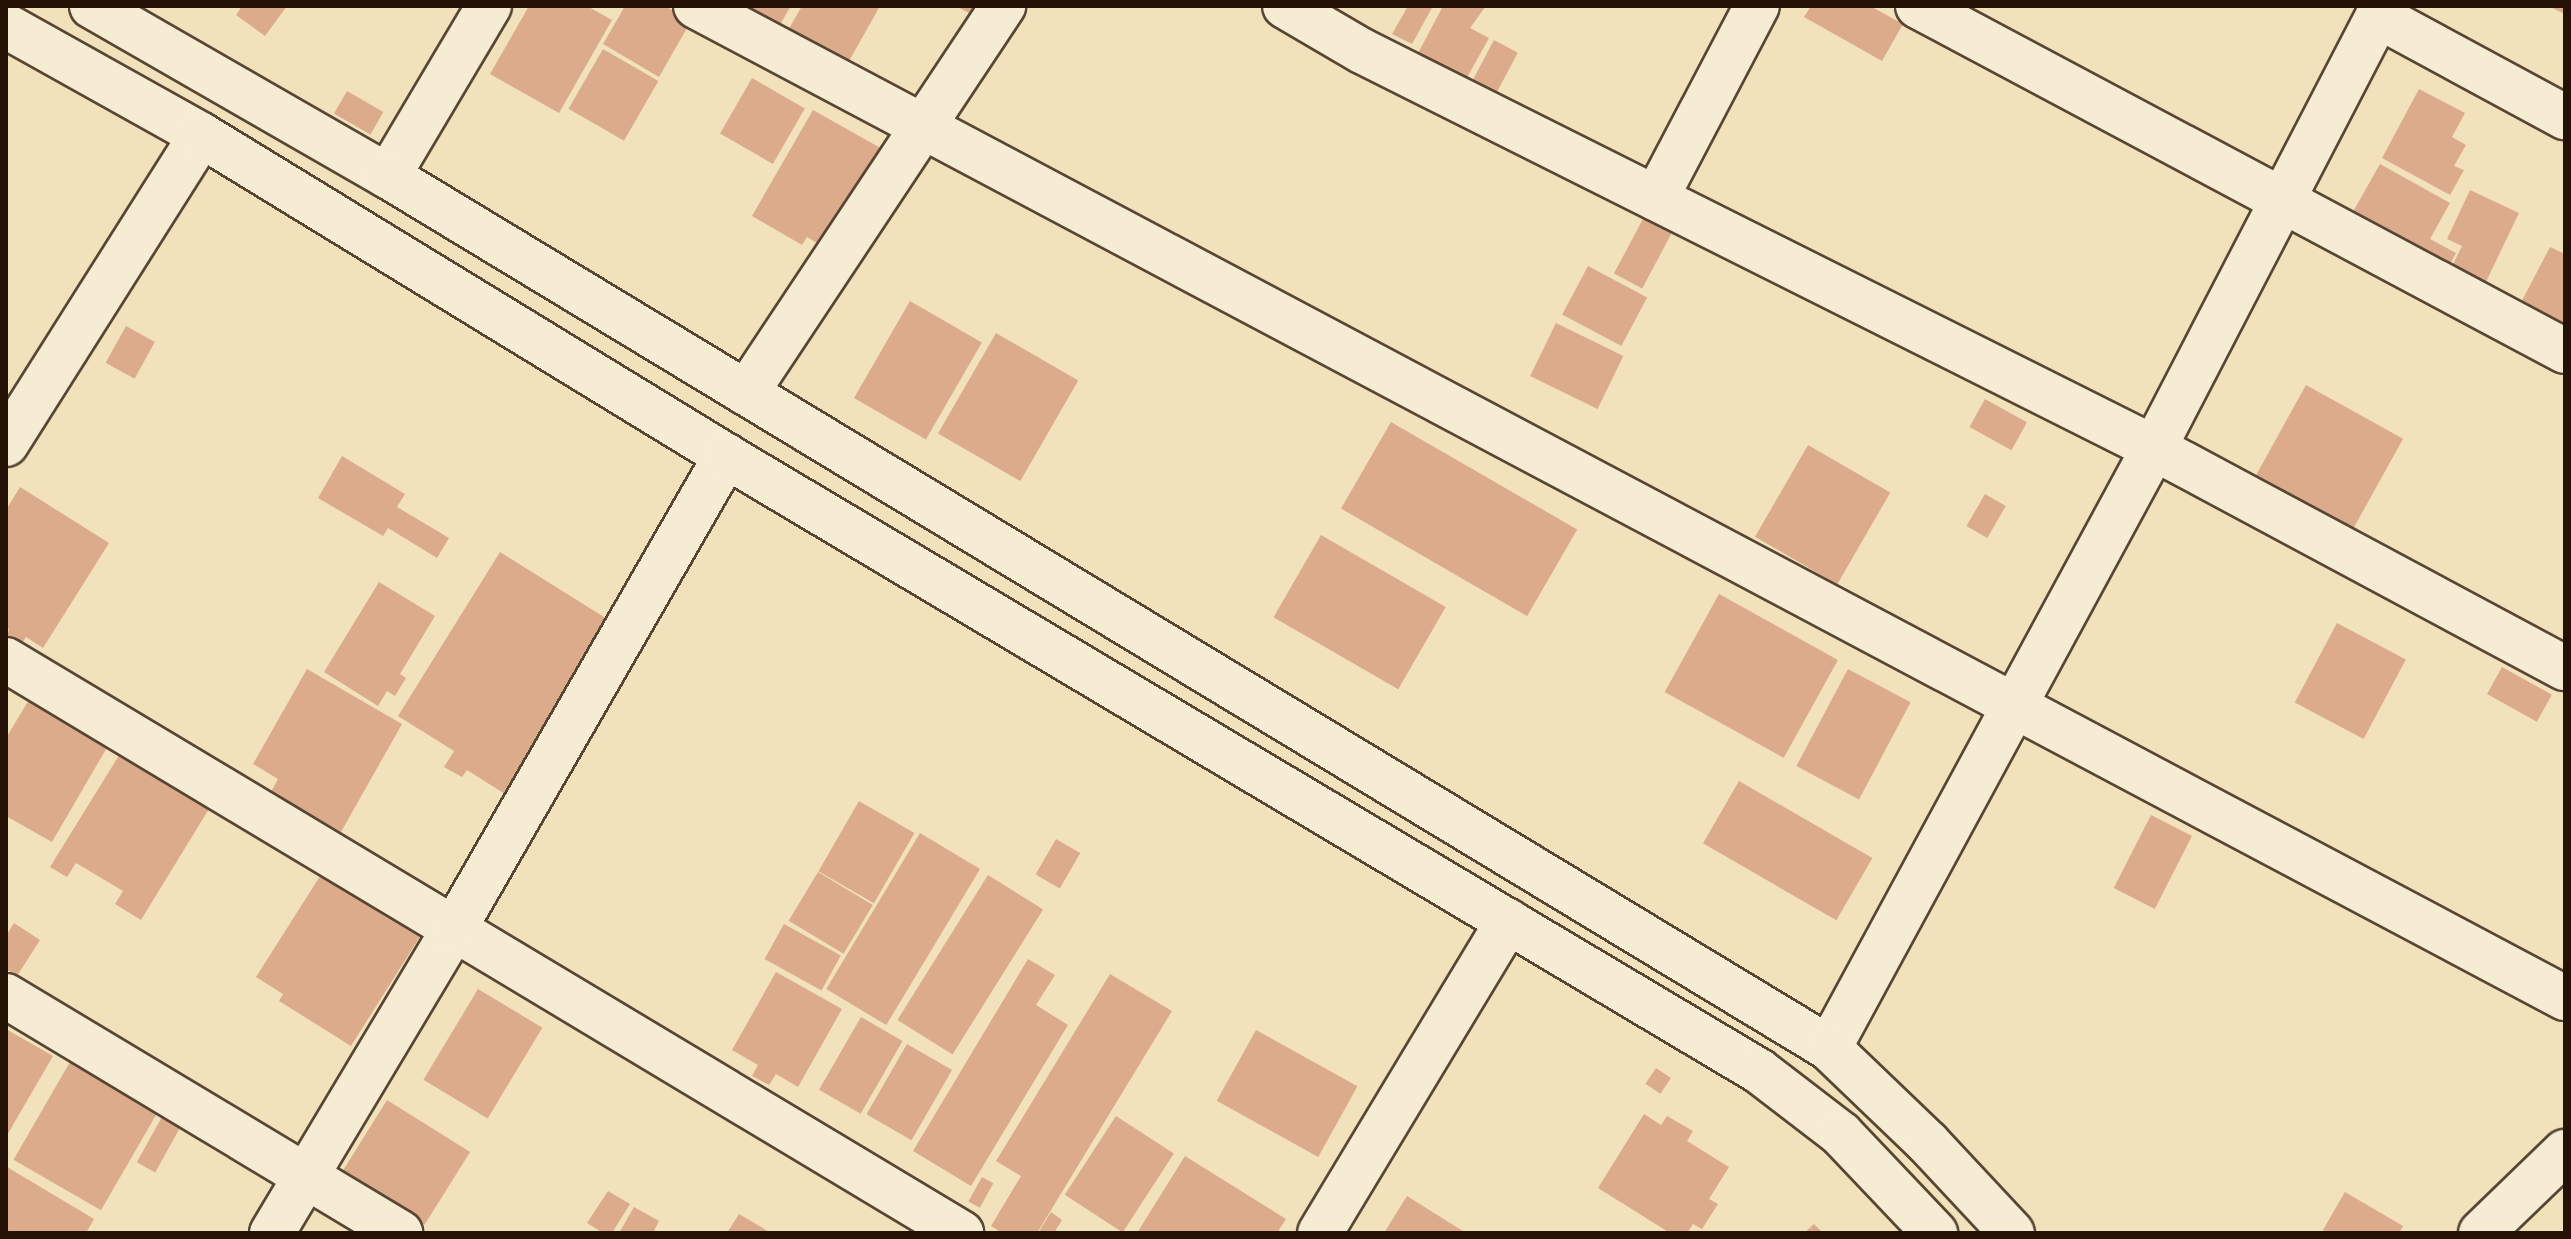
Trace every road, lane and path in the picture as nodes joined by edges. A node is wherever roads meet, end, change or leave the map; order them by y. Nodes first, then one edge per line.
1 (92, 6) edge
2 (489, 6) edge
3 (696, 6) edge
4 (1003, 6) edge
5 (1285, 6) edge
6 (1757, 6) edge
7 (1918, 6) edge
8 (2381, 11) edge
9 (6, 26) edge
10 (2565, 117) edge
11 (923, 126) junction
12 (201, 135) junction
13 (388, 176) junction
14 (1656, 198) junction
15 (2283, 200) junction
16 (2565, 351) edge
17 (746, 393) junction
18 (6, 444) edge
19 (2154, 448) junction
20 (726, 456) junction
21 (6, 660) edge
22 (2565, 668) edge
23 (2014, 705) junction
24 (1508, 921) junction
25 (454, 929) junction
26 (6, 996) edge
27 (2565, 998) edge
28 (1829, 1048) junction
29 (2560, 1166) edge
30 (306, 1176) junction
31 (272, 1233) edge
32 (400, 1233) edge
33 (961, 1233) edge
34 (1320, 1233) edge
35 (1935, 1233) edge
36 (2012, 1233) edge
37 (2481, 1233) edge

1 - 13 street
2 - 13 street
3 - 11 street
4 - 11 street
5 - 14 street
6 - 14 street
7 - 15 street
8 - 10 street
8 - 15 street
9 - 12 street
11 - 17 street
11 - 23 street
12 - 18 street
12 - 20 street
13 - 17 street
14 - 19 street
15 - 16 street
15 - 19 street
17 - 28 street
19 - 22 street
19 - 23 street
20 - 24 street
20 - 25 street
21 - 25 street
23 - 27 street
23 - 28 street
24 - 34 street
24 - 35 street
25 - 30 street
25 - 33 street
26 - 30 street
28 - 36 street
29 - 37 street
30 - 31 street
30 - 32 street

